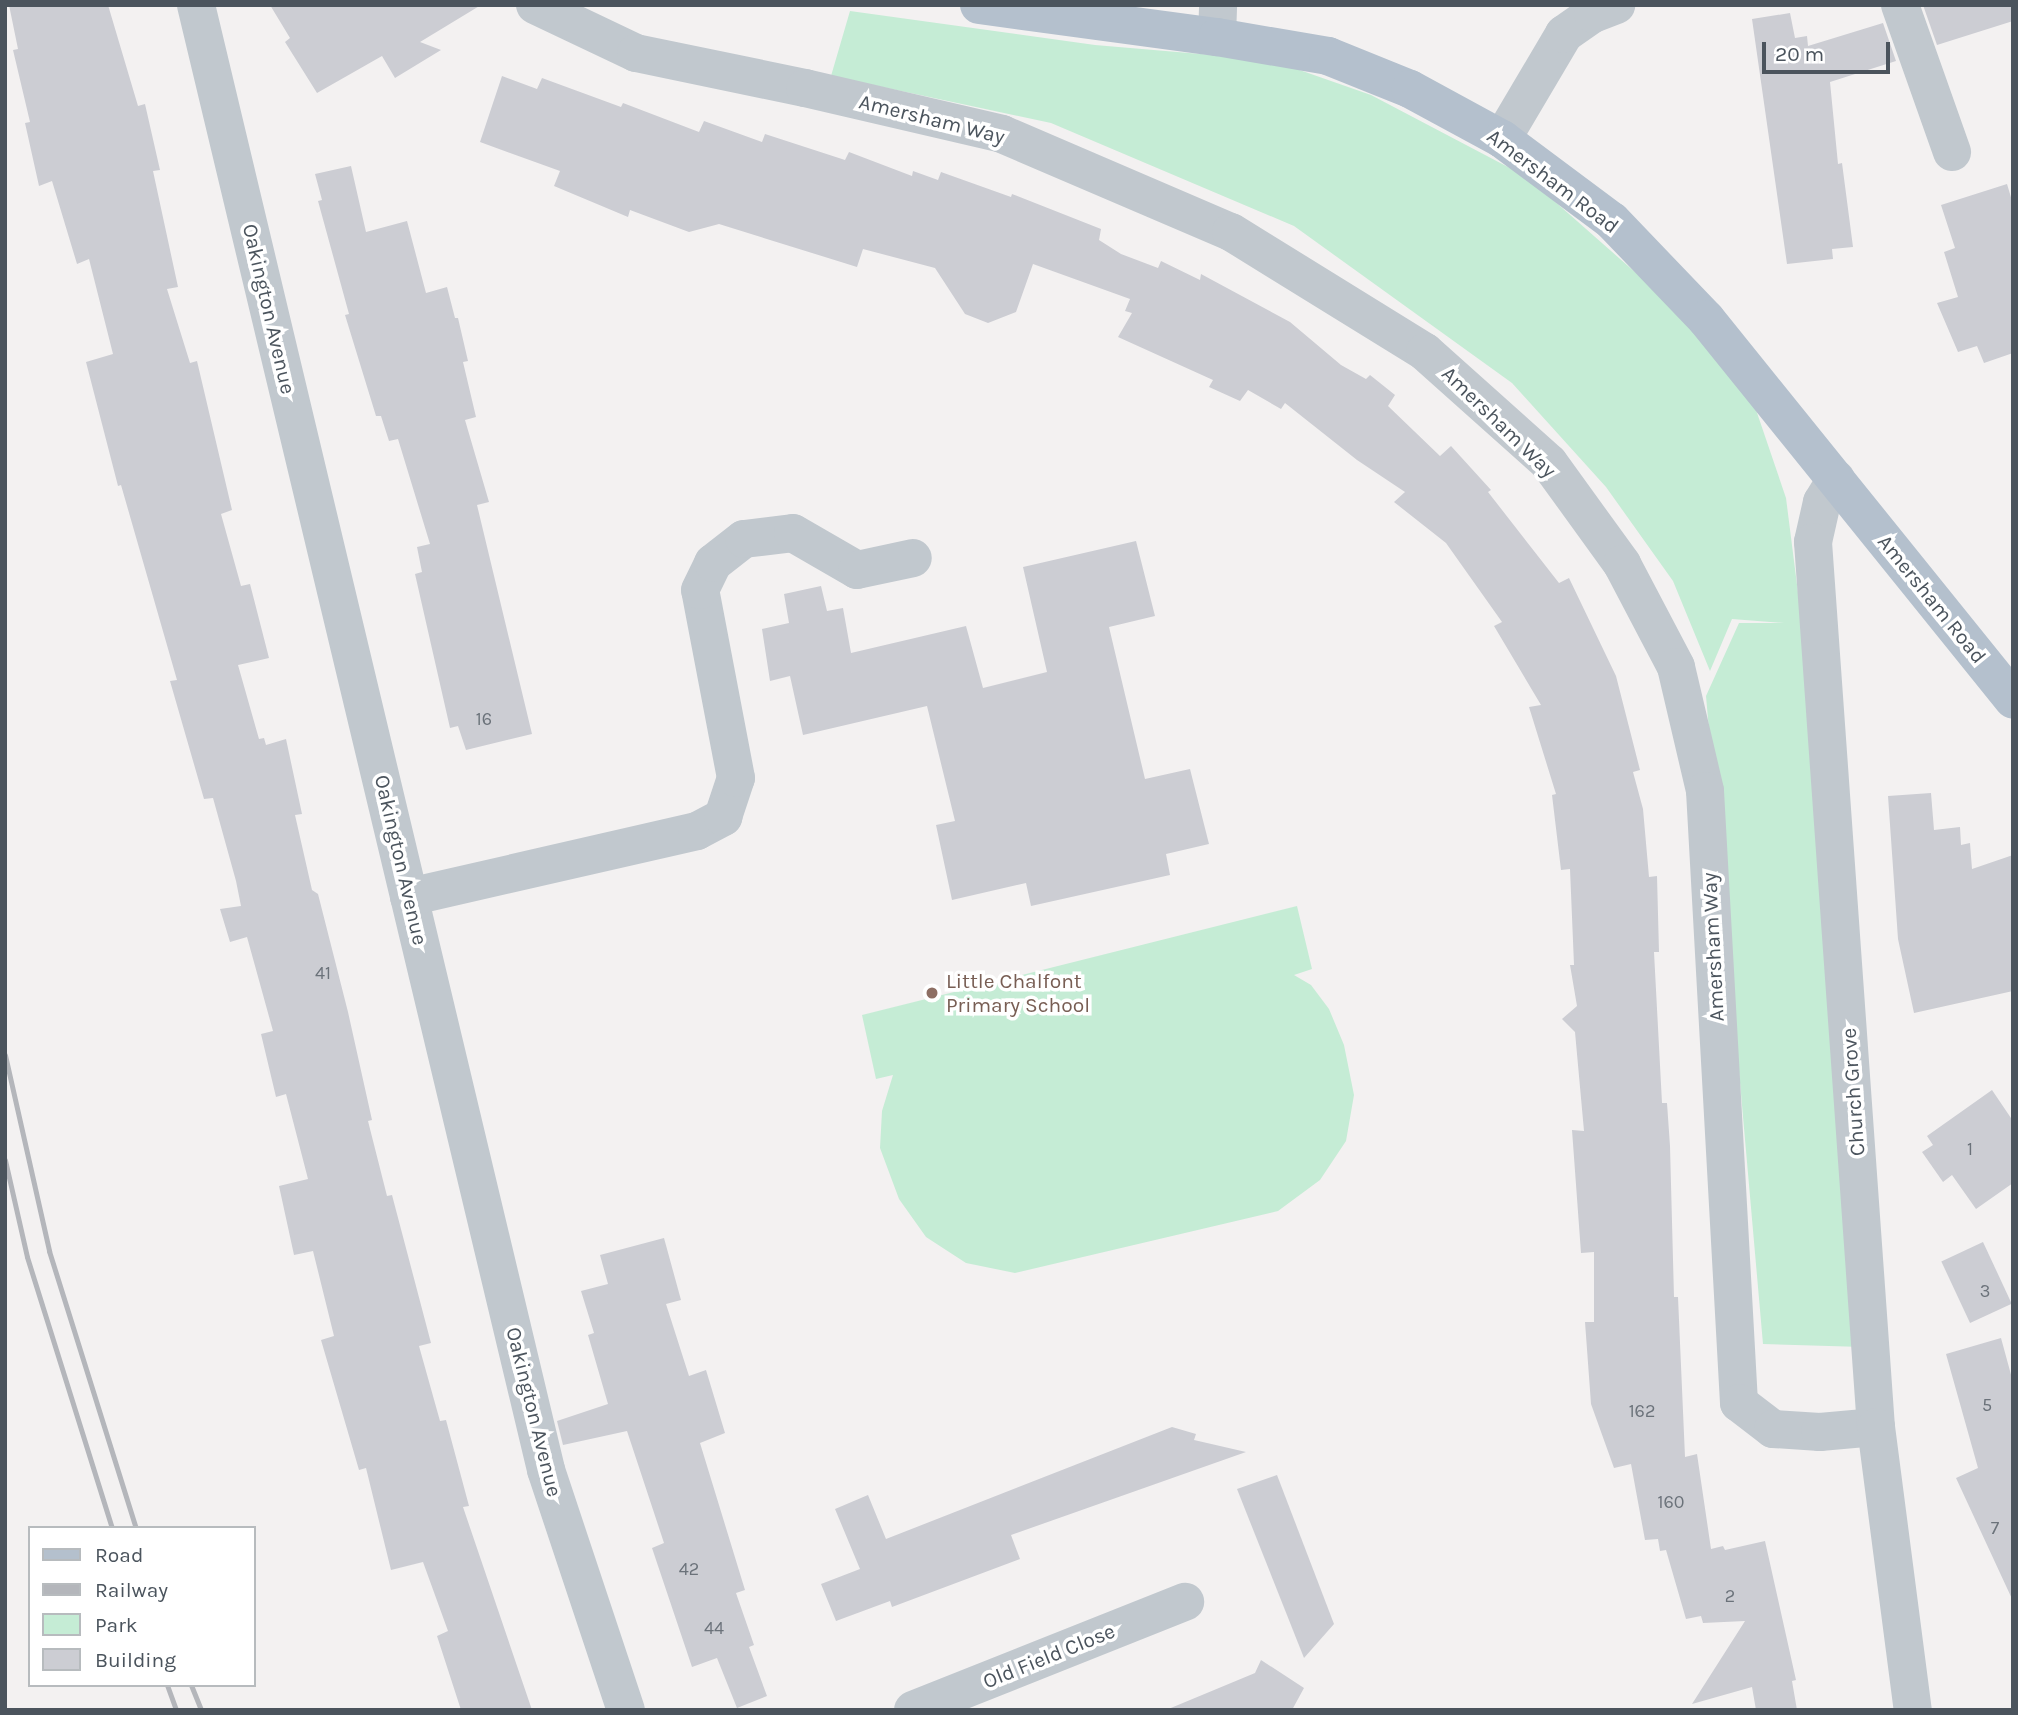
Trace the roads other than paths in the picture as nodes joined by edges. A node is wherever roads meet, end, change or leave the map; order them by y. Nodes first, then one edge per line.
1 (196, 5) edge
2 (535, 5) edge
3 (979, 5) edge
4 (1616, 5) edge
5 (1900, 5) edge
6 (1217, 21) edge
7 (1502, 139) junction
8 (1952, 152) dead end
9 (1836, 479) junction
10 (914, 558) dead end
11 (2013, 699) edge
12 (410, 897) junction
13 (1876, 1427) junction
14 (1185, 1602) dead end
15 (626, 1710) edge
16 (913, 1710) edge
17 (1913, 1710) edge

1 - 12 street, Oakington Avenue
2 - 13 street, Amersham Way
3 - 6 main road, Amersham Road
4 - 7 street
5 - 8 street
6 - 7 main road, Amersham Road
7 - 9 main road, Amersham Road
9 - 11 main road, Amersham Road
9 - 13 street, Church Grove
10 - 12 street
12 - 15 street, Oakington Avenue
13 - 17 street, Church Grove
14 - 16 street, Old Field Close

